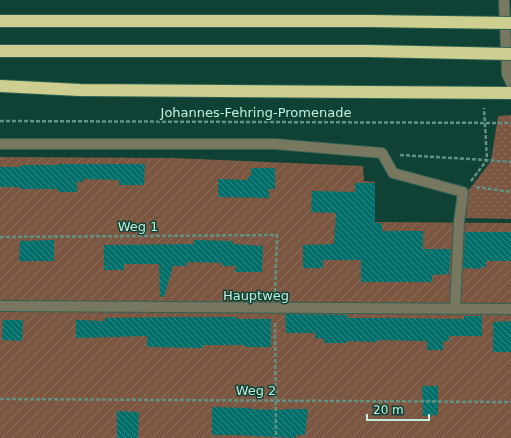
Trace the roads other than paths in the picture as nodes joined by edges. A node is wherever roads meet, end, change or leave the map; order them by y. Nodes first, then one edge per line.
1 (504, 0) edge
2 (0, 20) edge
3 (511, 24) edge
4 (0, 50) edge
5 (511, 54) edge
6 (511, 83) edge
7 (0, 86) edge
8 (511, 93) edge
9 (0, 144) edge
10 (0, 306) edge
11 (455, 309) junction
12 (511, 309) edge

1 - 6 street
2 - 3 highway, bridge
4 - 5 highway, bridge
7 - 8 highway
9 - 11 street
10 - 11 street, Hauptweg
11 - 12 street, Hauptweg

